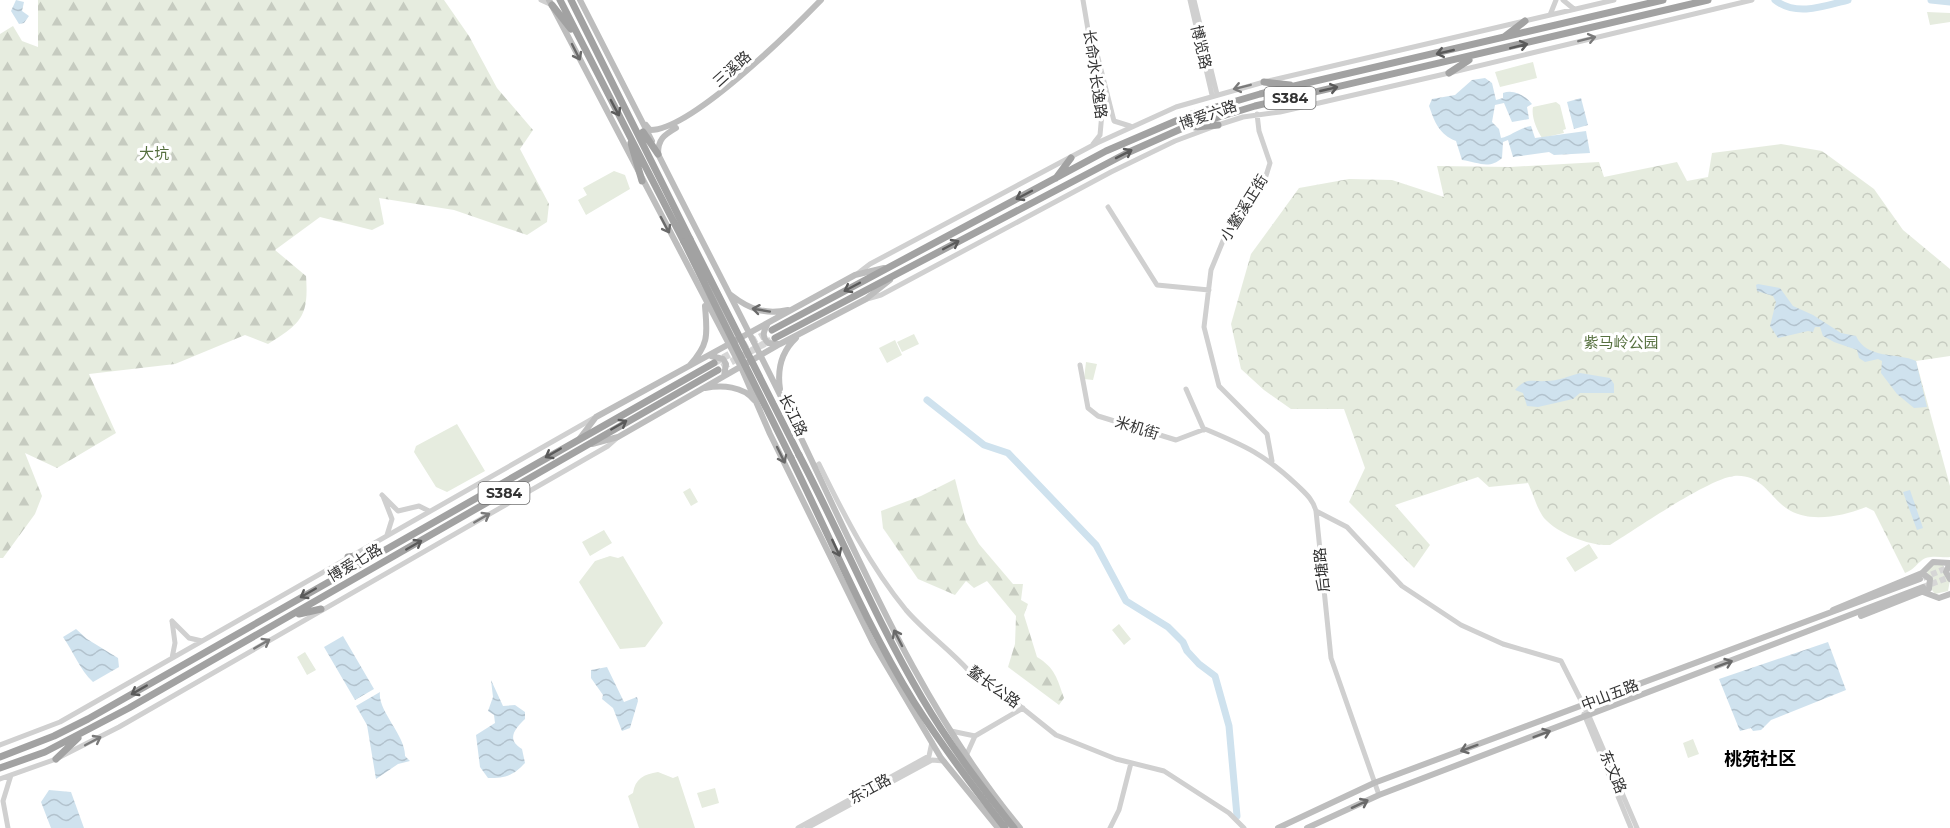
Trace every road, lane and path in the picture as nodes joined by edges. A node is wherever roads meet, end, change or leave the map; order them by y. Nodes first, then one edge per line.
1 (541, 0) edge
2 (560, 0) edge
3 (571, 0) edge
4 (580, 0) edge
5 (820, 0) edge
6 (826, 0) edge
7 (1085, 0) edge
8 (1190, 0) edge
9 (1194, 0) edge
10 (1556, 0) edge
11 (1563, 0) edge
12 (1614, 0) edge
13 (1663, 0) edge
14 (1708, 0) edge
15 (1752, 0) edge
16 (550, 3) edge
17 (1574, 9) junction
18 (1550, 15) junction
19 (1525, 21) junction
20 (579, 39) junction
21 (1502, 39) junction
22 (1476, 56) junction
23 (1449, 73) junction
24 (1264, 82) junction
25 (1299, 86) junction
26 (1215, 94) junction
27 (627, 110) junction
28 (1257, 114) junction
29 (640, 118) junction
30 (1135, 125) junction
31 (1218, 125) junction
32 (1183, 128) junction
33 (629, 135) junction
34 (1092, 146) junction
35 (658, 154) junction
36 (1071, 158) junction
37 (1055, 179) junction
38 (642, 181) junction
39 (1108, 207) dead end
40 (687, 241) junction
41 (893, 266) junction
42 (900, 272) junction
43 (855, 275) junction
44 (1209, 290) junction
45 (729, 293) junction
46 (866, 299) junction
47 (705, 302) junction
48 (735, 306) junction
49 (797, 308) junction
50 (712, 316) junction
51 (770, 327) junction
52 (802, 333) junction
53 (750, 334) junction
54 (738, 340) joint
55 (777, 341) junction
56 (729, 345) junction
57 (760, 356) junction
58 (714, 363) junction
59 (1080, 364) dead end
60 (741, 367) junction
61 (686, 369) junction
62 (723, 377) junction
63 (1186, 389) dead end
64 (699, 390) junction
65 (781, 395) junction
66 (762, 411) junction
67 (596, 417) junction
68 (791, 417) junction
69 (768, 427) junction
70 (1204, 430) junction
71 (618, 437) junction
72 (580, 438) junction
73 (584, 447) junction
74 (795, 456) junction
75 (1272, 461) junction
76 (815, 467) junction
77 (814, 502) junction
78 (429, 510) junction
79 (1316, 511) junction
80 (832, 521) junction
81 (386, 535) junction
82 (822, 539) junction
83 (855, 550) junction
84 (377, 553) junction
85 (348, 557) junction
86 (1950, 563) edge
87 (1921, 576) junction
88 (1950, 579) edge
89 (1923, 590) junction
90 (1950, 594) edge
91 (851, 598) junction
92 (881, 605) junction
93 (321, 609) junction
94 (291, 616) junction
95 (876, 632) junction
96 (886, 633) junction
97 (202, 641) junction
98 (171, 658) junction
99 (1583, 706) junction
100 (1023, 708) junction
101 (1587, 717) junction
102 (951, 731) junction
103 (82, 734) junction
104 (975, 736) junction
105 (0, 745) edge
106 (933, 745) junction
107 (966, 756) junction
108 (0, 757) edge
109 (56, 759) junction
110 (943, 760) junction
111 (1131, 763) junction
112 (0, 768) edge
113 (11, 775) junction
114 (0, 779) edge
115 (1374, 783) junction
116 (1379, 795) junction
117 (1, 800) edge
118 (8, 828) edge
119 (798, 828) edge
120 (807, 828) edge
121 (998, 828) edge
122 (1005, 828) edge
123 (1014, 828) edge
124 (1020, 828) edge
125 (1110, 828) edge
126 (1244, 828) edge
127 (1278, 828) edge
128 (1307, 828) edge
129 (1632, 828) edge
130 (1636, 828) edge

1 - 16 street
2 - 20 highway, 长江路
3 - 27 highway, 长江路
4 - 29 main road, 长江路
5 - 29 main road, 三溪路
6 - 35 main road, 三溪路
7 - 30 street, 长命水长逸路
7 - 34 street, 长命水长逸路
8 - 26 street, 博览路
9 - 26 street, 博览路
10 - 18 street
11 - 17 street
12 - 17 street, 博爱六路
13 - 21 highway, 博爱六路 / S384
22 -> 14 highway, 博爱六路 / S384
23 -> 15 street, 博爱六路
16 - 20 highway
16 -> 38 main road, 长江路
17 - 18 street, 博爱六路
18 - 19 street, 博爱六路
19 - 21 highway
19 - 24 street, 博爱六路
20 -> 33 highway, 长江路
21 -> 25 highway, 博爱六路 / S384
22 - 23 highway
32 -> 22 highway, 博爱六路 / S384
23 - 28 street, 博爱六路
24 - 25 highway
24 -> 26 street, 博爱六路
25 - 37 highway, 博爱六路 / S384
26 - 30 street, 博爱六路
27 - 35 highway
27 - 40 highway, 长江路
28 - 31 street, 博爱六路
28 - 44 street, 小鳌溪正街
29 - 35 main road, 长江路
30 - 34 street, 博爱六路
31 - 32 highway
31 - 46 street, 博爱六路
42 -> 32 highway, 博爱六路 / S384
33 - 38 highway
33 - 40 highway, 长江路
34 - 36 street, 博爱六路
35 - 45 main road, 长江路
36 - 37 highway
36 - 43 street, 博爱六路
37 -> 41 highway, 博爱六路 / S384
38 -> 47 main road, 长江路
39 - 44 street
40 - 74 highway, 长江路, bridge
41 - 43 main road
41 -> 51 highway, 博爱六路 / S384
42 - 46 main road
42 - 55 highway, 博爱六路 / S384
43 - 49 main road, 博爱六路
44 - 75 street, 小鳌溪正街
45 - 48 main road, 长江路
49 -> 45 main road
46 - 52 main road, 博爱六路
47 - 50 main road, 长江路
47 - 61 main road
48 - 50 main road
48 - 53 main road, 长江路
49 - 51 main road, 博爱六路
50 - 56 main road, 长江路
51 - 53 main road, 博爱六路
51 - 55 main road
52 - 55 main road, 博爱六路
52 - 65 main road
53 - 54 main road, 博爱六路
53 - 57 main road, 长江路
54 - 56 main road, 博爱七路
55 - 57 main road, 博爱六路
56 - 58 main road, 博爱七路
56 - 60 main road, 长江路
57 - 60 main road, 博爱六路
57 - 65 main road, 长江路
58 - 61 main road, 博爱七路
58 - 62 main road
58 - 72 highway, 博爱七路 / S384
73 -> 58 highway, 博爱七路 / S384
59 - 70 street, 米机街
60 - 62 main road
60 - 66 main road, 长江路
61 - 67 main road, 博爱七路
62 - 64 main road
63 - 70 street
64 - 66 main road
64 - 71 main road
65 - 68 main road, 长江路
66 - 69 main road, 长江路
67 - 72 main road
67 - 78 street
68 - 69 main road
68 - 76 main road, 长江路
69 -> 82 main road, 长江路
70 - 75 street, 后塘路
71 - 73 main road
93 -> 71 street
72 -> 84 highway, 博爱七路 / S384
94 -> 73 highway, 博爱七路 / S384
74 - 77 highway, 长江路
74 - 80 highway, 长江路
75 - 79 street, 后塘路
76 - 83 main road, 长江路
76 - 100 street, 鳌长公路
77 - 82 main road
77 -> 95 highway, 长江路
78 - 81 street
78 - 81 street
79 - 99 street
79 - 115 street, 后塘路
80 - 83 main road
80 - 96 highway, 长江路
81 - 85 street
82 - 91 main road, 长江路
83 - 92 main road, 长江路
84 - 85 highway
84 -> 108 highway, 博爱七路 / S384
85 - 97 street
86 - 87 main road, 中山五路
86 - 88 main road
87 - 89 main road
87 - 99 main road, 中山五路
89 - 90 main road, 中山五路
101 -> 89 main road, 中山五路
91 - 95 main road, 长江路
91 - 106 main road, 长江路
92 - 96 main road
102 -> 92 main road, 长江路
93 - 94 highway
109 -> 93 street
94 - 103 highway, 博爱七路 / S384
95 - 122 highway, 长江路
96 - 123 highway, 长江路
97 - 98 street
97 - 98 street
98 - 105 street
99 - 101 street
99 -> 115 main road, 中山五路
100 - 104 street
100 - 111 street, 鳌长公路
116 -> 101 main road, 中山五路
101 - 129 street, 东文路
101 - 130 street, 东文路
102 - 104 street
102 - 107 main road, 长江路
103 - 109 highway
103 - 112 highway, 博爱七路 / S384
104 - 107 street
106 - 110 main road, 长江路
106 - 119 street, 东江路
107 - 124 main road, 长江路
109 - 113 street
110 - 120 street, 东江路
110 - 121 main road
111 - 125 street
111 - 126 street, 鳌长公路
113 - 114 street
113 - 117 street
115 - 116 street, 后塘路
115 - 127 main road, 中山五路
128 -> 116 main road, 中山五路
117 - 118 street

